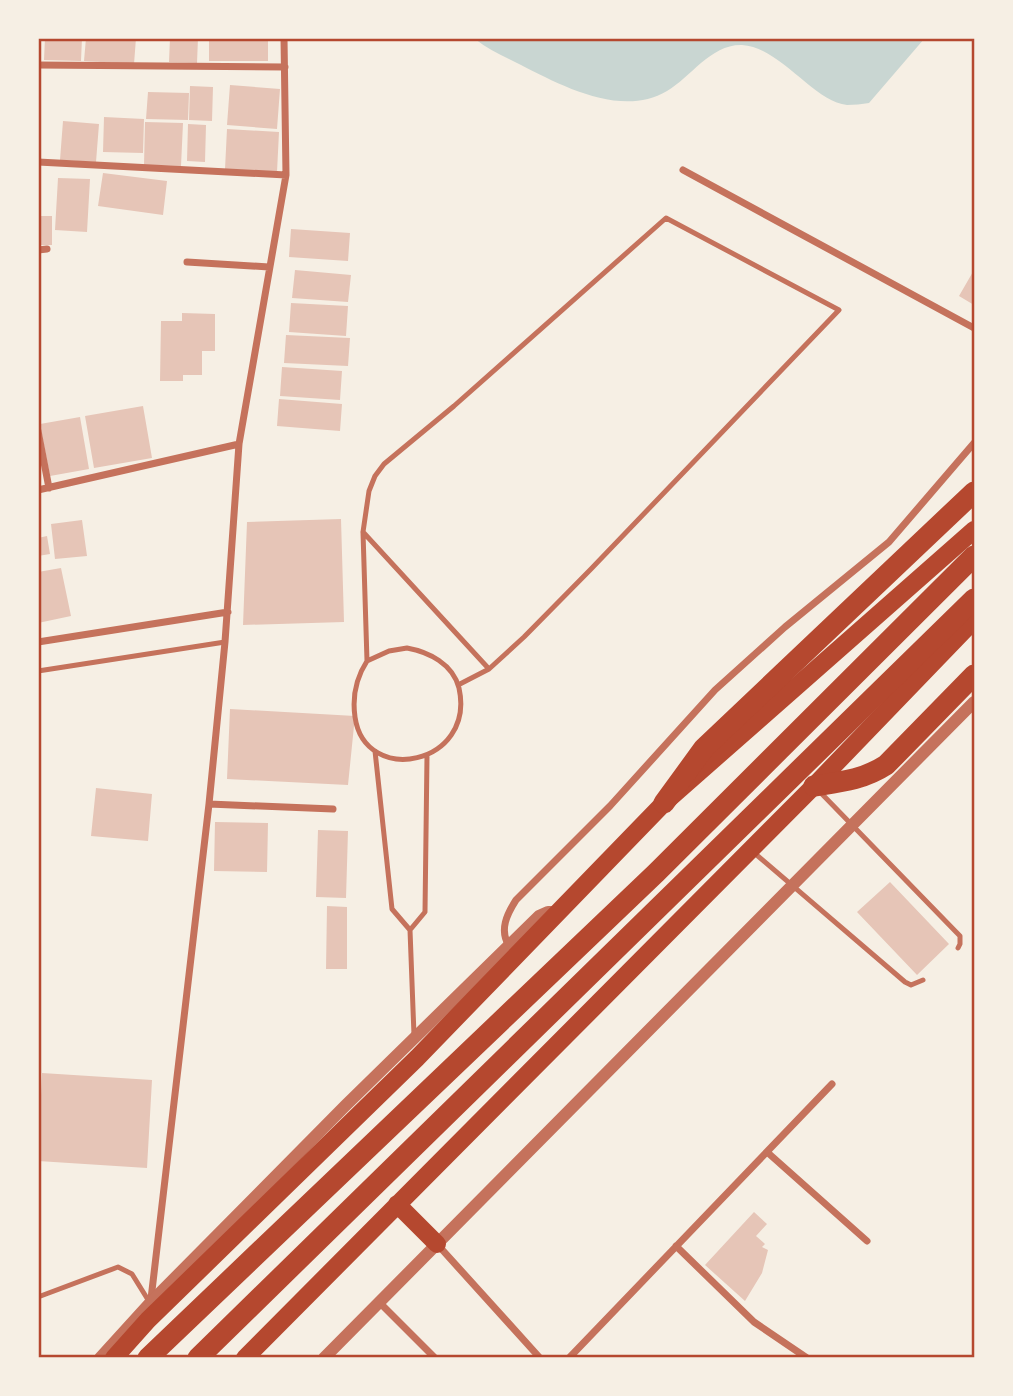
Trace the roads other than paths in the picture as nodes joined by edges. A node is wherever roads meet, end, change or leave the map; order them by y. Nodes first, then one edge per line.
1 (284, 38) edge
2 (38, 65) edge
3 (285, 67) junction
4 (38, 162) edge
5 (683, 170) dead end
6 (286, 175) junction
7 (47, 249) dead end
8 (38, 250) edge
9 (187, 262) dead end
10 (269, 267) junction
11 (975, 328) edge
12 (38, 432) edge
13 (975, 443) edge
14 (239, 444) junction
15 (49, 488) junction
16 (38, 490) edge
17 (975, 492) edge
18 (975, 530) edge
19 (363, 532) junction
20 (975, 555) edge
21 (975, 599) edge
22 (228, 612) junction
23 (975, 620) edge
24 (38, 642) edge
25 (225, 642) junction
26 (368, 661) junction
27 (489, 669) junction
28 (38, 671) edge
29 (975, 675) edge
30 (458, 685) junction
31 (975, 702) edge
32 (375, 751) junction
33 (427, 756) junction
34 (814, 786) junction
35 (664, 803) junction
36 (209, 804) junction
37 (333, 809) dead end
38 (852, 826) junction
39 (750, 850) junction
40 (793, 886) junction
41 (559, 912) junction
42 (410, 930) junction
43 (509, 946) junction
44 (958, 948) dead end
45 (923, 980) dead end
46 (414, 1038) junction
47 (417, 1058) junction
48 (832, 1084) dead end
49 (766, 1152) junction
50 (397, 1205) junction
51 (867, 1241) dead end
52 (437, 1244) junction
53 (676, 1246) junction
54 (38, 1297) edge
55 (379, 1302) junction
56 (149, 1312) junction
57 (100, 1357) edge
58 (114, 1357) edge
59 (148, 1357) edge
60 (198, 1357) edge
61 (245, 1357) edge
62 (324, 1357) edge
63 (435, 1357) edge
64 (540, 1357) edge
65 (569, 1357) edge
66 (807, 1357) edge

1 - 3 street
2 - 3 street
3 - 6 street
4 - 6 street
5 - 11 street
6 - 10 street
7 - 8 street
9 - 10 street
10 - 14 street
12 - 15 street
13 - 43 street
14 - 15 street
14 - 22 street
15 - 16 street
17 - 35 highway
18 - 35 main road
19 - 26 lane
19 - 27 lane
19 - 27 lane
20 - 59 highway
21 - 60 highway
22 - 24 street
22 - 25 street
23 - 34 main road
25 - 28 lane
25 - 36 street
26 - 30 lane
26 - 32 lane
27 - 30 lane
29 - 34 highway
30 - 33 lane
31 - 38 street
32 - 33 lane
32 - 42 lane
33 - 42 lane
34 - 38 lane
34 - 39 main road
35 - 41 main road
36 - 37 street
36 - 56 street
38 - 40 street
38 - 44 lane
39 - 40 lane
39 - 50 main road
40 - 45 lane
40 - 52 street
41 - 43 street
41 - 47 main road
42 - 46 lane
43 - 46 street
46 - 47 main road
46 - 56 street
47 - 56 main road
48 - 49 street
49 - 51 street
49 - 53 street
50 - 52 main road
50 - 61 main road
52 - 55 street
52 - 64 street
53 - 65 street
53 - 66 street
54 - 56 lane
55 - 62 street
55 - 63 street
56 - 57 street
56 - 58 main road

